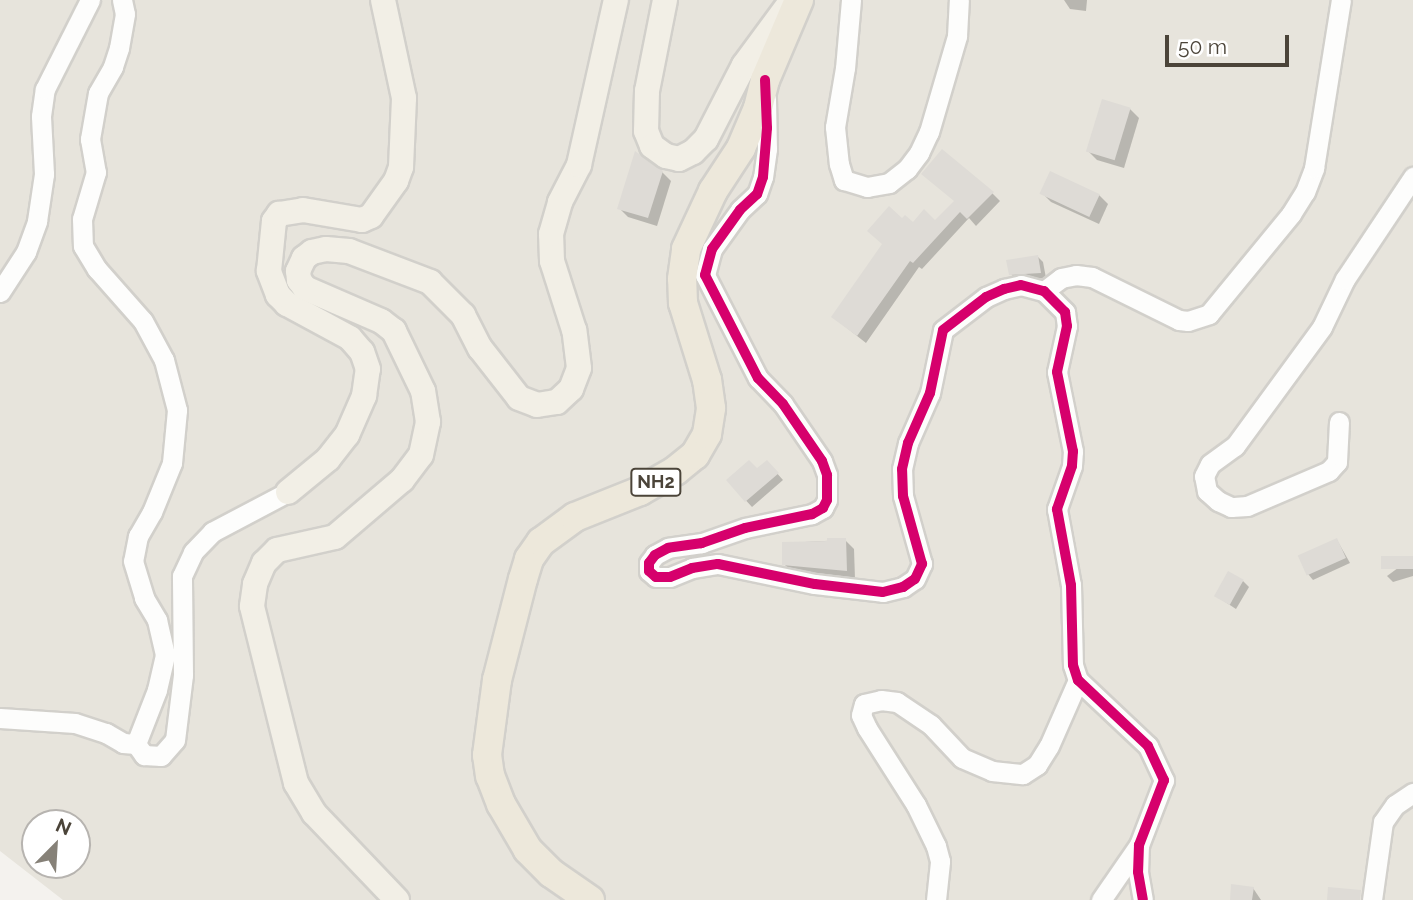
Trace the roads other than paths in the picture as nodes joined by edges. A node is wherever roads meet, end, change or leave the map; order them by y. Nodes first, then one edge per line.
1 (90, 0) edge
2 (121, 0) edge
3 (383, 0) edge
4 (616, 0) edge
5 (665, 0) edge
6 (792, 0) edge
7 (799, 0) edge
8 (850, 0) edge
9 (958, 0) edge
10 (1341, 0) edge
11 (765, 80) junction
12 (1413, 177) edge
13 (1044, 291) junction
14 (0, 292) edge
15 (1339, 422) dead end
16 (288, 492) joint
17 (1078, 680) junction
18 (0, 718) edge
19 (136, 744) junction
20 (1413, 793) edge
21 (1139, 845) junction
22 (397, 900) edge
23 (590, 900) edge
24 (936, 900) edge
25 (1101, 900) edge
26 (1143, 900) edge
27 (1372, 900) edge

1 - 14 street
2 - 19 street
3 - 16 main road
4 - 22 main road
5 - 6 main road
7 - 11 highway, NH2
8 - 9 street
10 - 13 street
11 - 13 street
11 - 23 highway, NH2
12 - 15 street
13 - 17 street
16 - 19 street
17 - 21 street
17 - 24 street
18 - 19 street
20 - 27 street
21 - 25 street
21 - 26 street

